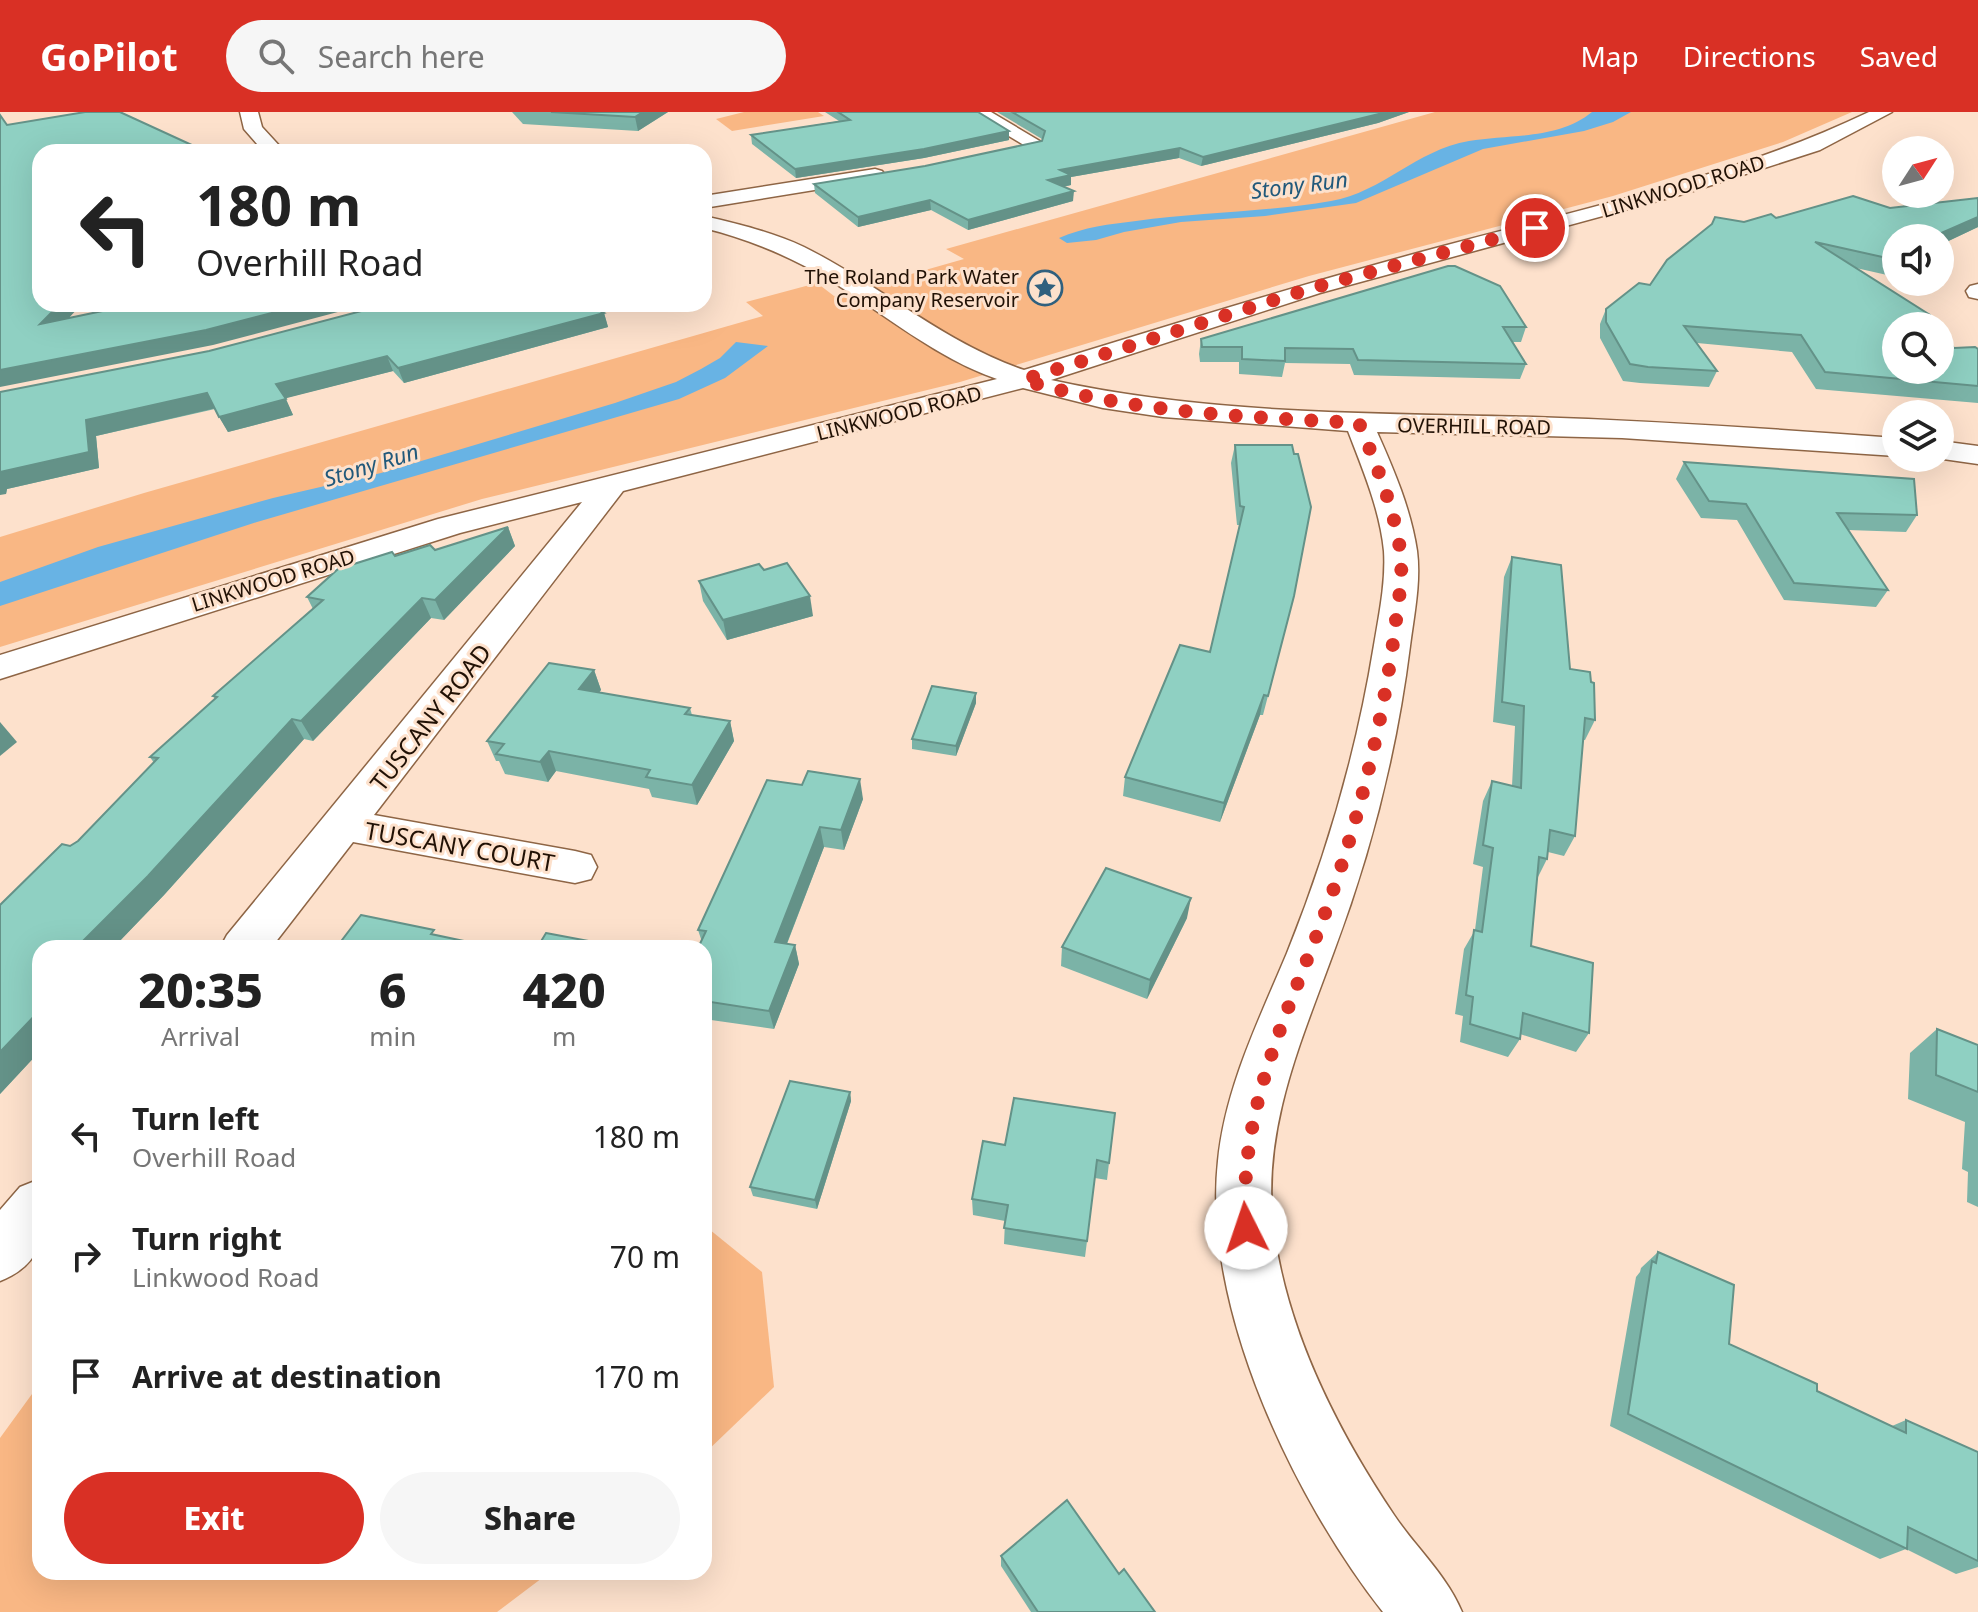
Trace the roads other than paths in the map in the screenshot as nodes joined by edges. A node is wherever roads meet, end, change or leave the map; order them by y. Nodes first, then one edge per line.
1 (249, 112) edge
2 (978, 112) edge
3 (1883, 112) edge
4 (267, 144) edge
5 (1003, 150) edge
6 (894, 172) edge
7 (712, 212) edge
8 (712, 213) edge
9 (1023, 380) junction
10 (1359, 423) junction
11 (1882, 446) edge
12 (1954, 452) edge
13 (1978, 455) edge
14 (613, 484) junction
15 (0, 667) edge
16 (344, 825) junction
17 (575, 867) dead end
18 (251, 940) edge
19 (32, 1215) edge
20 (0, 1253) edge
21 (1427, 1612) edge

1 - 4 street
2 - 5 street
3 - 9 street, LINKWOOD ROAD
6 - 7 street
8 - 9 street, OVERHILL ROAD
9 - 10 street, OVERHILL ROAD
9 - 14 street, LINKWOOD ROAD
10 - 11 street, OVERHILL ROAD
10 - 21 street
12 - 13 street
14 - 15 street, LINKWOOD ROAD
14 - 16 street, TUSCANY ROAD
16 - 17 street, TUSCANY COURT
16 - 18 street, TUSCANY ROAD
19 - 20 street

